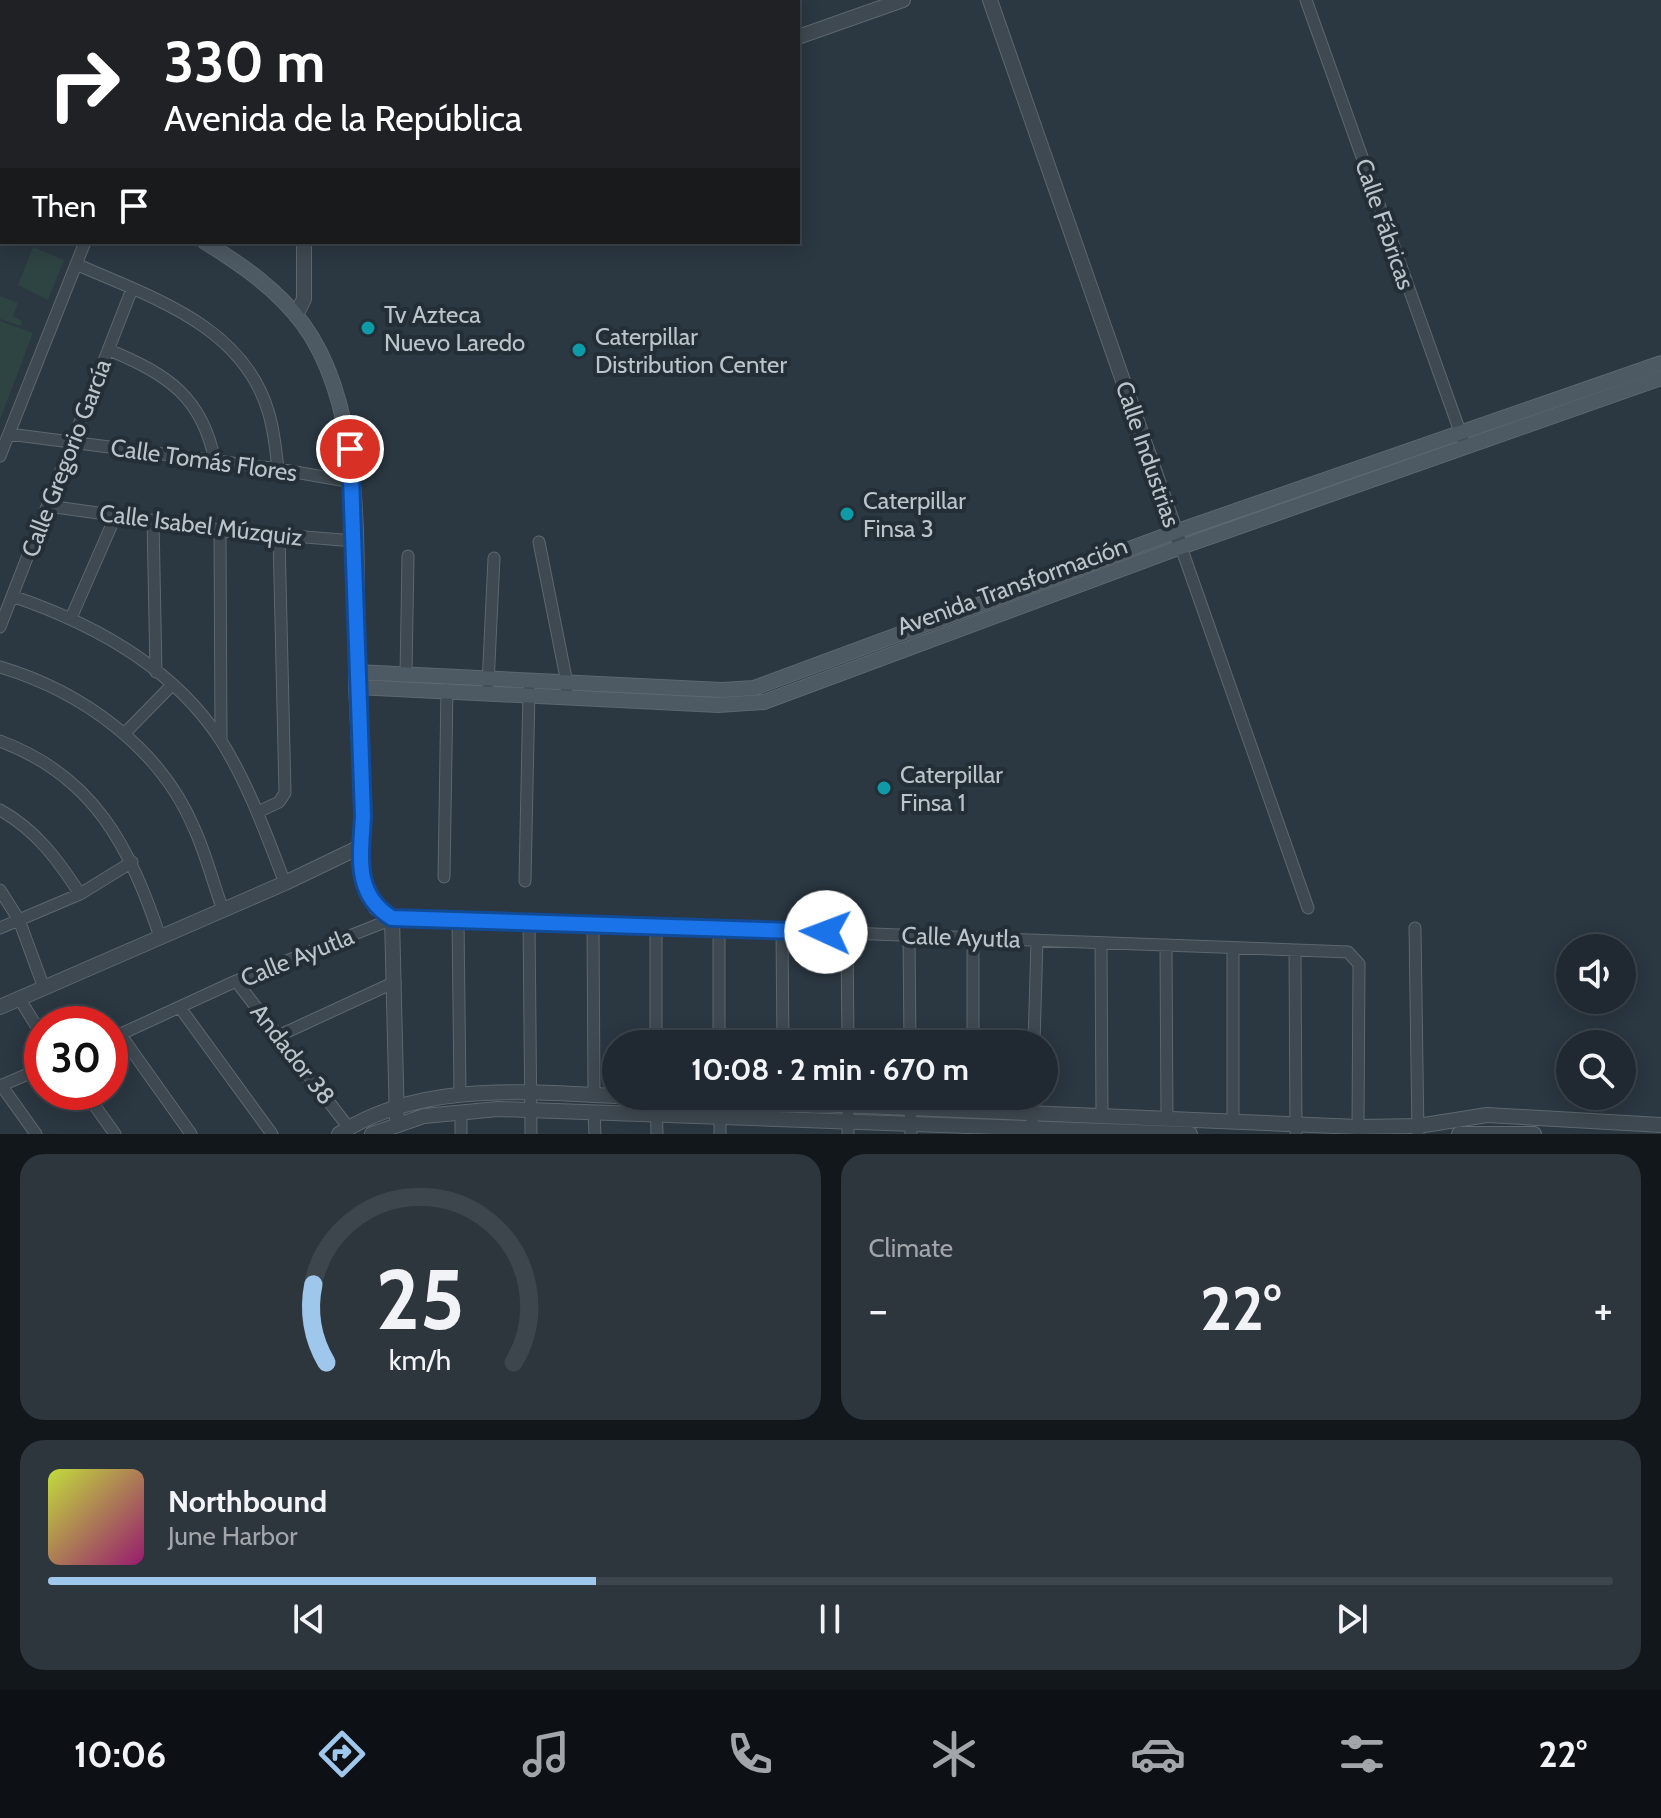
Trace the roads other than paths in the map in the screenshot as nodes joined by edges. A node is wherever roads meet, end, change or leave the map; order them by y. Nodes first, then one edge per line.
1 (903, 0) edge
2 (990, 0) edge
3 (1306, 0) edge
4 (800, 36) edge
5 (84, 244) edge
6 (208, 244) edge
7 (304, 244) edge
8 (76, 264) junction
9 (132, 289) junction
10 (296, 315) junction
11 (109, 350) junction
12 (1661, 363) edge
13 (1661, 378) edge
14 (1552, 409) junction
15 (9, 434) junction
16 (1462, 440) junction
17 (73, 443) junction
18 (0, 456) edge
19 (215, 462) junction
20 (278, 469) junction
21 (352, 482) junction
22 (48, 506) junction
23 (116, 515) junction
24 (1246, 516) junction
25 (153, 520) junction
26 (220, 530) junction
27 (1175, 532) junction
28 (279, 536) junction
29 (354, 541) junction
30 (539, 542) dead end
31 (1181, 547) junction
32 (1140, 554) junction
33 (408, 556) dead end
34 (494, 558) dead end
35 (12, 596) junction
36 (71, 618) junction
37 (0, 627) edge
38 (0, 667) edge
39 (156, 672) junction
40 (356, 672) junction
41 (406, 675) junction
42 (595, 684) junction
43 (172, 685) junction
44 (488, 686) junction
45 (356, 687) junction
46 (529, 688) junction
47 (447, 690) junction
48 (567, 690) junction
49 (622, 693) junction
50 (598, 699) junction
51 (124, 734) junction
52 (0, 741) edge
53 (221, 741) junction
54 (0, 810) edge
55 (258, 812) junction
56 (362, 846) junction
57 (132, 862) junction
58 (444, 877) dead end
59 (525, 881) dead end
60 (285, 883) junction
61 (0, 890) edge
62 (80, 894) junction
63 (1308, 908) dead end
64 (223, 910) junction
65 (392, 918) junction
66 (458, 918) junction
67 (19, 920) junction
68 (529, 921) junction
69 (593, 923) junction
70 (656, 926) junction
71 (0, 928) edge
72 (719, 928) junction
73 (1415, 928) dead end
74 (782, 931) junction
75 (847, 933) junction
76 (909, 935) junction
77 (160, 937) junction
78 (973, 938) junction
79 (1037, 940) junction
80 (1101, 943) junction
81 (1166, 945) junction
82 (1233, 948) junction
83 (1295, 950) junction
84 (236, 981) junction
85 (395, 982) junction
86 (44, 988) junction
87 (19, 998) junction
88 (24, 1006) edge
89 (0, 1007) edge
90 (181, 1009) junction
91 (656, 1030) edge
92 (719, 1030) edge
93 (783, 1030) edge
94 (848, 1030) edge
95 (910, 1030) edge
96 (973, 1030) edge
97 (1034, 1030) edge
98 (128, 1031) edge
99 (278, 1036) junction
100 (128, 1053) edge
101 (24, 1076) edge
102 (0, 1086) edge
103 (531, 1092) junction
104 (460, 1094) junction
105 (594, 1095) junction
106 (602, 1095) edge
107 (396, 1107) junction
108 (98, 1110) edge
109 (531, 1110) junction
110 (657, 1110) edge
111 (720, 1110) edge
112 (992, 1110) edge
113 (461, 1112) junction
114 (594, 1112) junction
115 (657, 1115) junction
116 (1102, 1116) junction
117 (1475, 1116) junction
118 (720, 1117) junction
119 (1233, 1121) junction
120 (1032, 1125) edge
121 (1661, 1125) edge
122 (784, 1127) edge
123 (1358, 1127) junction
124 (848, 1128) edge
125 (397, 1129) edge
126 (911, 1129) edge
127 (1167, 1129) edge
128 (1296, 1129) edge
129 (970, 1130) edge
130 (1418, 1130) edge
131 (344, 1131) edge
132 (1094, 1132) edge
133 (1476, 1132) junction
134 (36, 1134) edge
135 (115, 1134) edge
136 (191, 1134) edge
137 (272, 1134) edge
138 (372, 1134) edge
139 (461, 1134) edge
140 (531, 1134) edge
141 (595, 1134) edge
142 (657, 1134) edge
143 (720, 1134) edge
144 (1190, 1134) edge
145 (1459, 1134) edge
146 (1534, 1134) edge

1 - 4 street
2 - 27 street, Calle Industrias
3 - 16 street, Calle Fábricas
5 - 8 street
6 - 10 main road
7 - 10 street
8 - 9 street
8 - 15 street
9 - 11 street, Calle Gregorio García
9 - 20 street
10 - 21 main road
11 - 17 street, Calle Gregorio García
11 - 19 street
12 - 14 main road, Avenida Transformación
13 - 14 main road, Avenida Transformación
14 - 16 main road, Avenida Transformación
15 - 17 street, Calle Tomás Flores
15 - 18 street
16 - 24 main road, Avenida Transformación
17 - 19 street, Calle Tomás Flores
17 - 22 street, Calle Gregorio García
19 - 20 street, Calle Tomás Flores
20 - 21 street, Calle Tomás Flores
21 - 29 main road
22 - 23 street, Calle Isabel Múzquiz
22 - 35 street, Calle Gregorio García
23 - 25 street, Calle Isabel Múzquiz
23 - 36 street
24 - 27 main road, Avenida Transformación
24 - 31 main road, Avenida Transformación
25 - 26 street, Calle Isabel Múzquiz
25 - 39 street
26 - 28 street, Calle Isabel Múzquiz
26 - 53 street
27 - 31 street, Calle Industrias
27 - 32 main road, Avenida Transformación
28 - 29 street, Calle Isabel Múzquiz
28 - 55 street
29 - 40 main road
30 - 48 street
31 - 32 main road, Avenida Transformación
31 - 63 street, Calle Industrias
32 - 49 main road, Avenida Transformación
33 - 41 street
34 - 44 street
35 - 36 street
35 - 37 street, Calle Gregorio García
36 - 39 street
38 - 51 street
39 - 43 street
40 - 41 main road, Avenida Transformación
40 - 45 main road
41 - 44 main road, Avenida Transformación
42 - 48 main road, Avenida Transformación
42 - 49 main road, Avenida Transformación
42 - 50 main road
43 - 51 street
43 - 53 street
44 - 46 main road, Avenida Transformación
44 - 47 main road, Avenida Transformación
45 - 47 main road, Avenida Transformación
45 - 56 street
46 - 48 main road, Avenida Transformación
46 - 59 street
47 - 58 street
48 - 50 main road, Avenida Transformación
49 - 50 main road, Avenida Transformación
51 - 64 street
52 - 57 street
53 - 55 street
54 - 62 street
55 - 60 street
56 - 60 street
56 - 65 street
57 - 62 street
57 - 77 street
60 - 64 street
61 - 67 street
62 - 67 street
64 - 77 street
65 - 66 street, Calle Ayutla
65 - 84 street, Calle Ayutla
65 - 85 street
66 - 68 street, Calle Ayutla
66 - 104 street
67 - 71 street
67 - 86 street
68 - 69 street, Calle Ayutla
68 - 103 street
69 - 70 street, Calle Ayutla
69 - 105 street
70 - 72 street, Calle Ayutla
70 - 91 street
72 - 74 street, Calle Ayutla
72 - 92 street
73 - 130 street
74 - 75 street, Calle Ayutla
74 - 93 street
75 - 76 street, Calle Ayutla
75 - 94 street
76 - 78 street, Calle Ayutla
76 - 95 street
77 - 86 street
78 - 79 street, Calle Ayutla
78 - 96 street
79 - 80 street, Calle Ayutla
79 - 97 street
80 - 81 street, Calle Ayutla
80 - 116 street
81 - 82 street, Calle Ayutla
81 - 127 street
82 - 83 street, Calle Ayutla
82 - 119 street
83 - 123 street, Calle Ayutla
83 - 128 street
84 - 90 street, Calle Ayutla
84 - 99 street, Andador 38
85 - 99 street
85 - 107 street
86 - 87 street
87 - 88 street
87 - 89 street
90 - 98 street, Calle Ayutla
90 - 137 street
99 - 131 street, Andador 38
100 - 136 street
101 - 102 street
102 - 134 street
103 - 104 street
103 - 105 street
103 - 109 street
104 - 107 street
105 - 106 street
107 - 125 street
107 - 131 street
108 - 135 street
109 - 113 street
109 - 114 street
109 - 140 street
110 - 115 street
111 - 118 street
112 - 120 street
113 - 125 street
113 - 139 street
114 - 115 street
114 - 141 street
115 - 118 street
115 - 142 street
116 - 120 street
116 - 127 street
117 - 121 street
117 - 130 street
117 - 133 street
118 - 122 street
118 - 143 street
119 - 127 street
119 - 128 street
120 - 129 street
120 - 132 street
122 - 124 street
123 - 128 street
123 - 130 street
124 - 126 street
125 - 138 street
126 - 129 street
127 - 132 street
127 - 144 street
133 - 145 street
133 - 146 street

